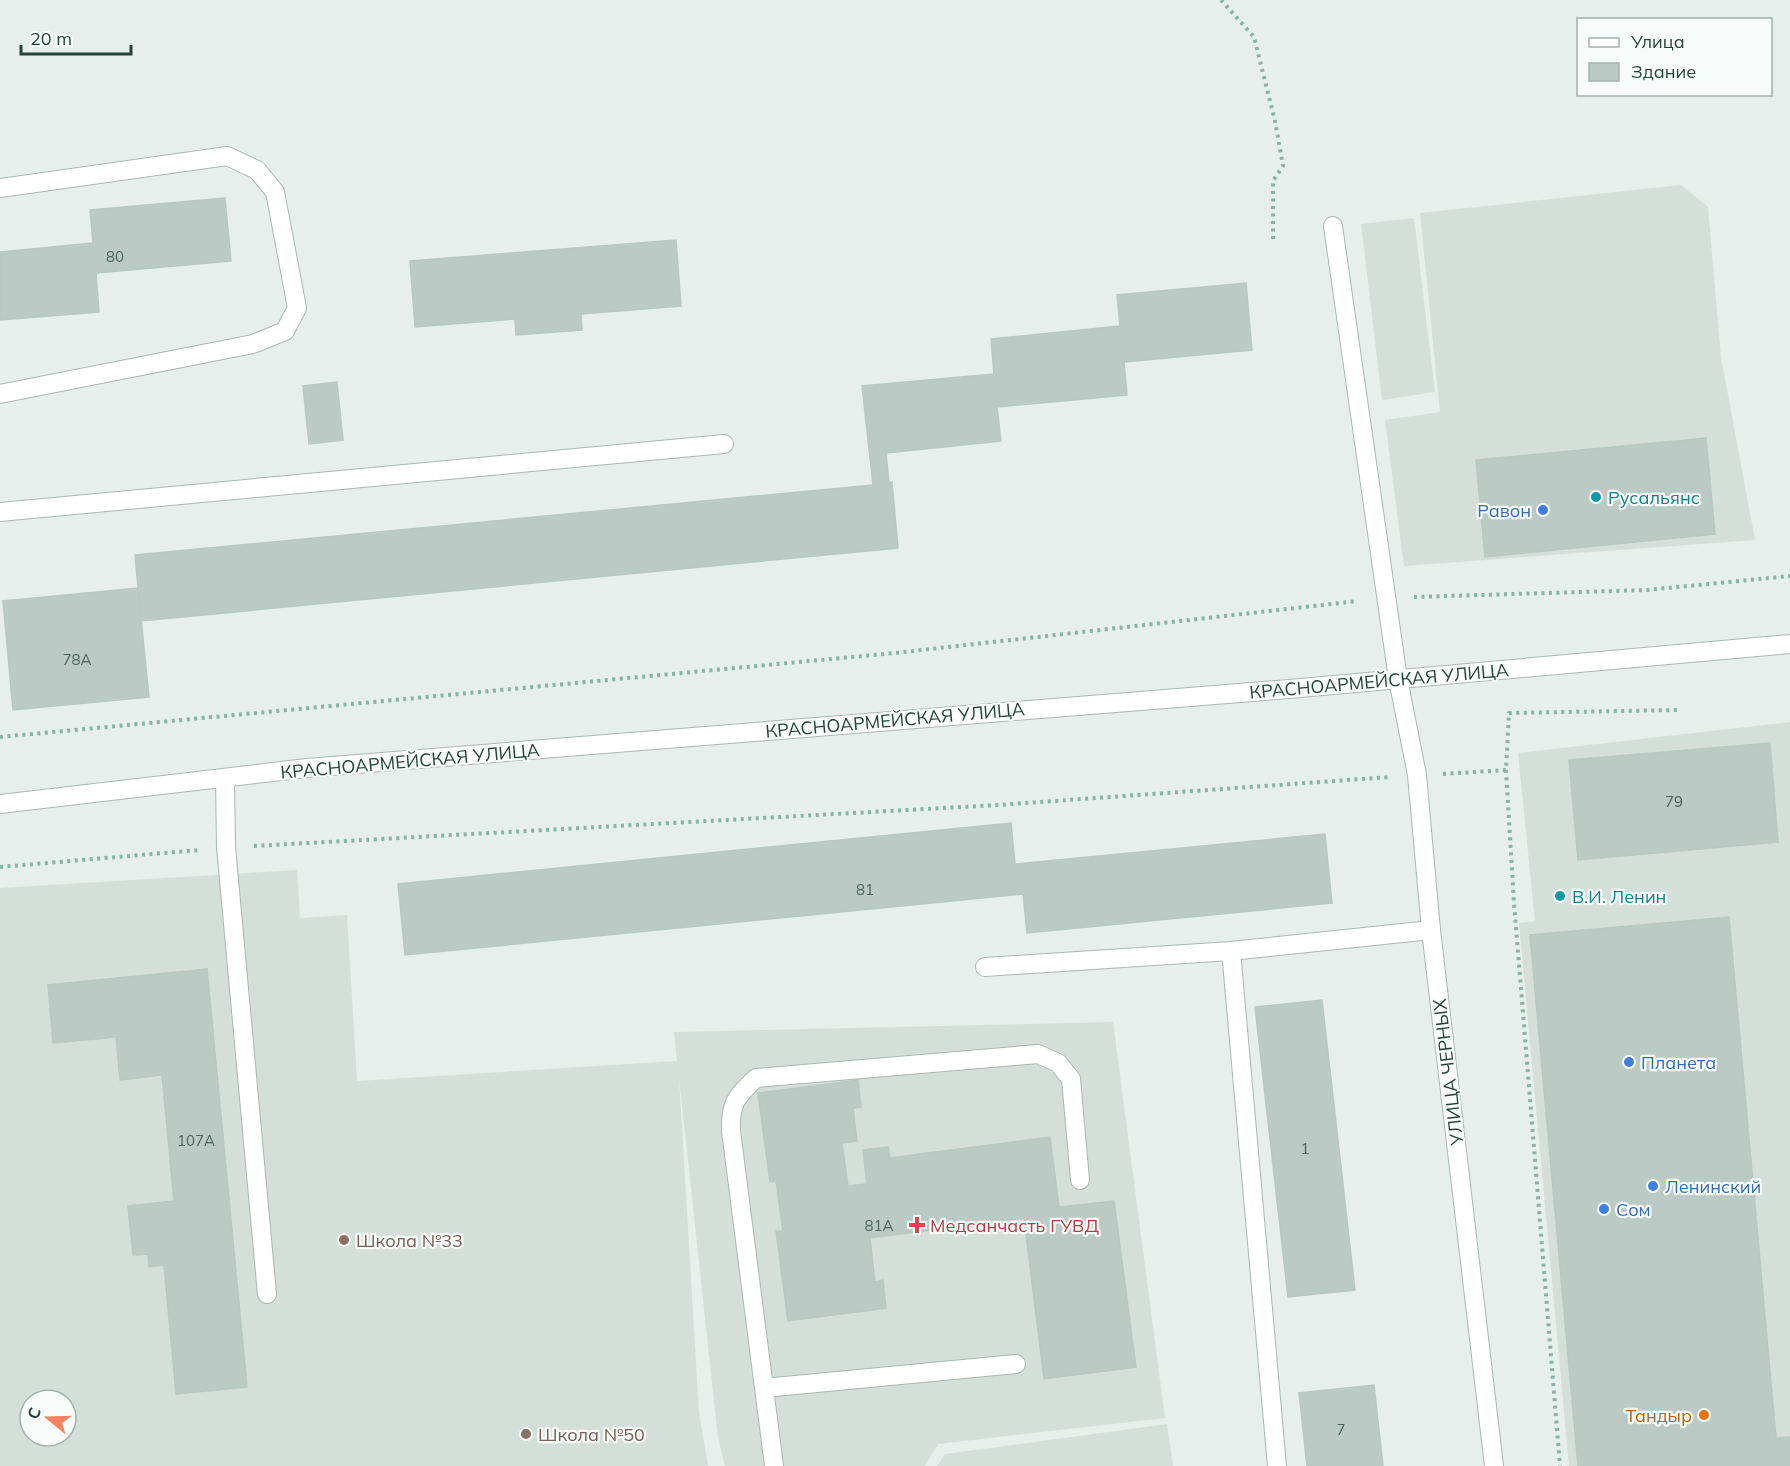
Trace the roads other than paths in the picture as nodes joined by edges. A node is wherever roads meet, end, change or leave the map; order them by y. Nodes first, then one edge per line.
1 (0, 188) edge
2 (1333, 226) dead end
3 (0, 394) edge
4 (724, 444) dead end
5 (0, 512) edge
6 (1790, 644) edge
7 (1398, 679) junction
8 (225, 779) junction
9 (0, 804) edge
10 (1431, 930) junction
11 (1231, 951) junction
12 (985, 968) dead end
13 (1080, 1180) dead end
14 (267, 1294) dead end
15 (1016, 1364) dead end
16 (764, 1388) junction
17 (774, 1466) edge
18 (1277, 1466) edge
19 (1494, 1466) edge

1 - 3 street
2 - 7 street, УЛИЦА ЧЕРНЫХ
4 - 5 street
6 - 7 street, КРАСНОАРМЕЙСКАЯ УЛИЦА
7 - 8 street, КРАСНОАРМЕЙСКАЯ УЛИЦА
7 - 10 street, УЛИЦА ЧЕРНЫХ
8 - 9 street, КРАСНОАРМЕЙСКАЯ УЛИЦА
8 - 14 street
10 - 11 street
10 - 19 street, УЛИЦА ЧЕРНЫХ
11 - 12 street
11 - 18 street
13 - 16 street
15 - 16 street
16 - 17 street

